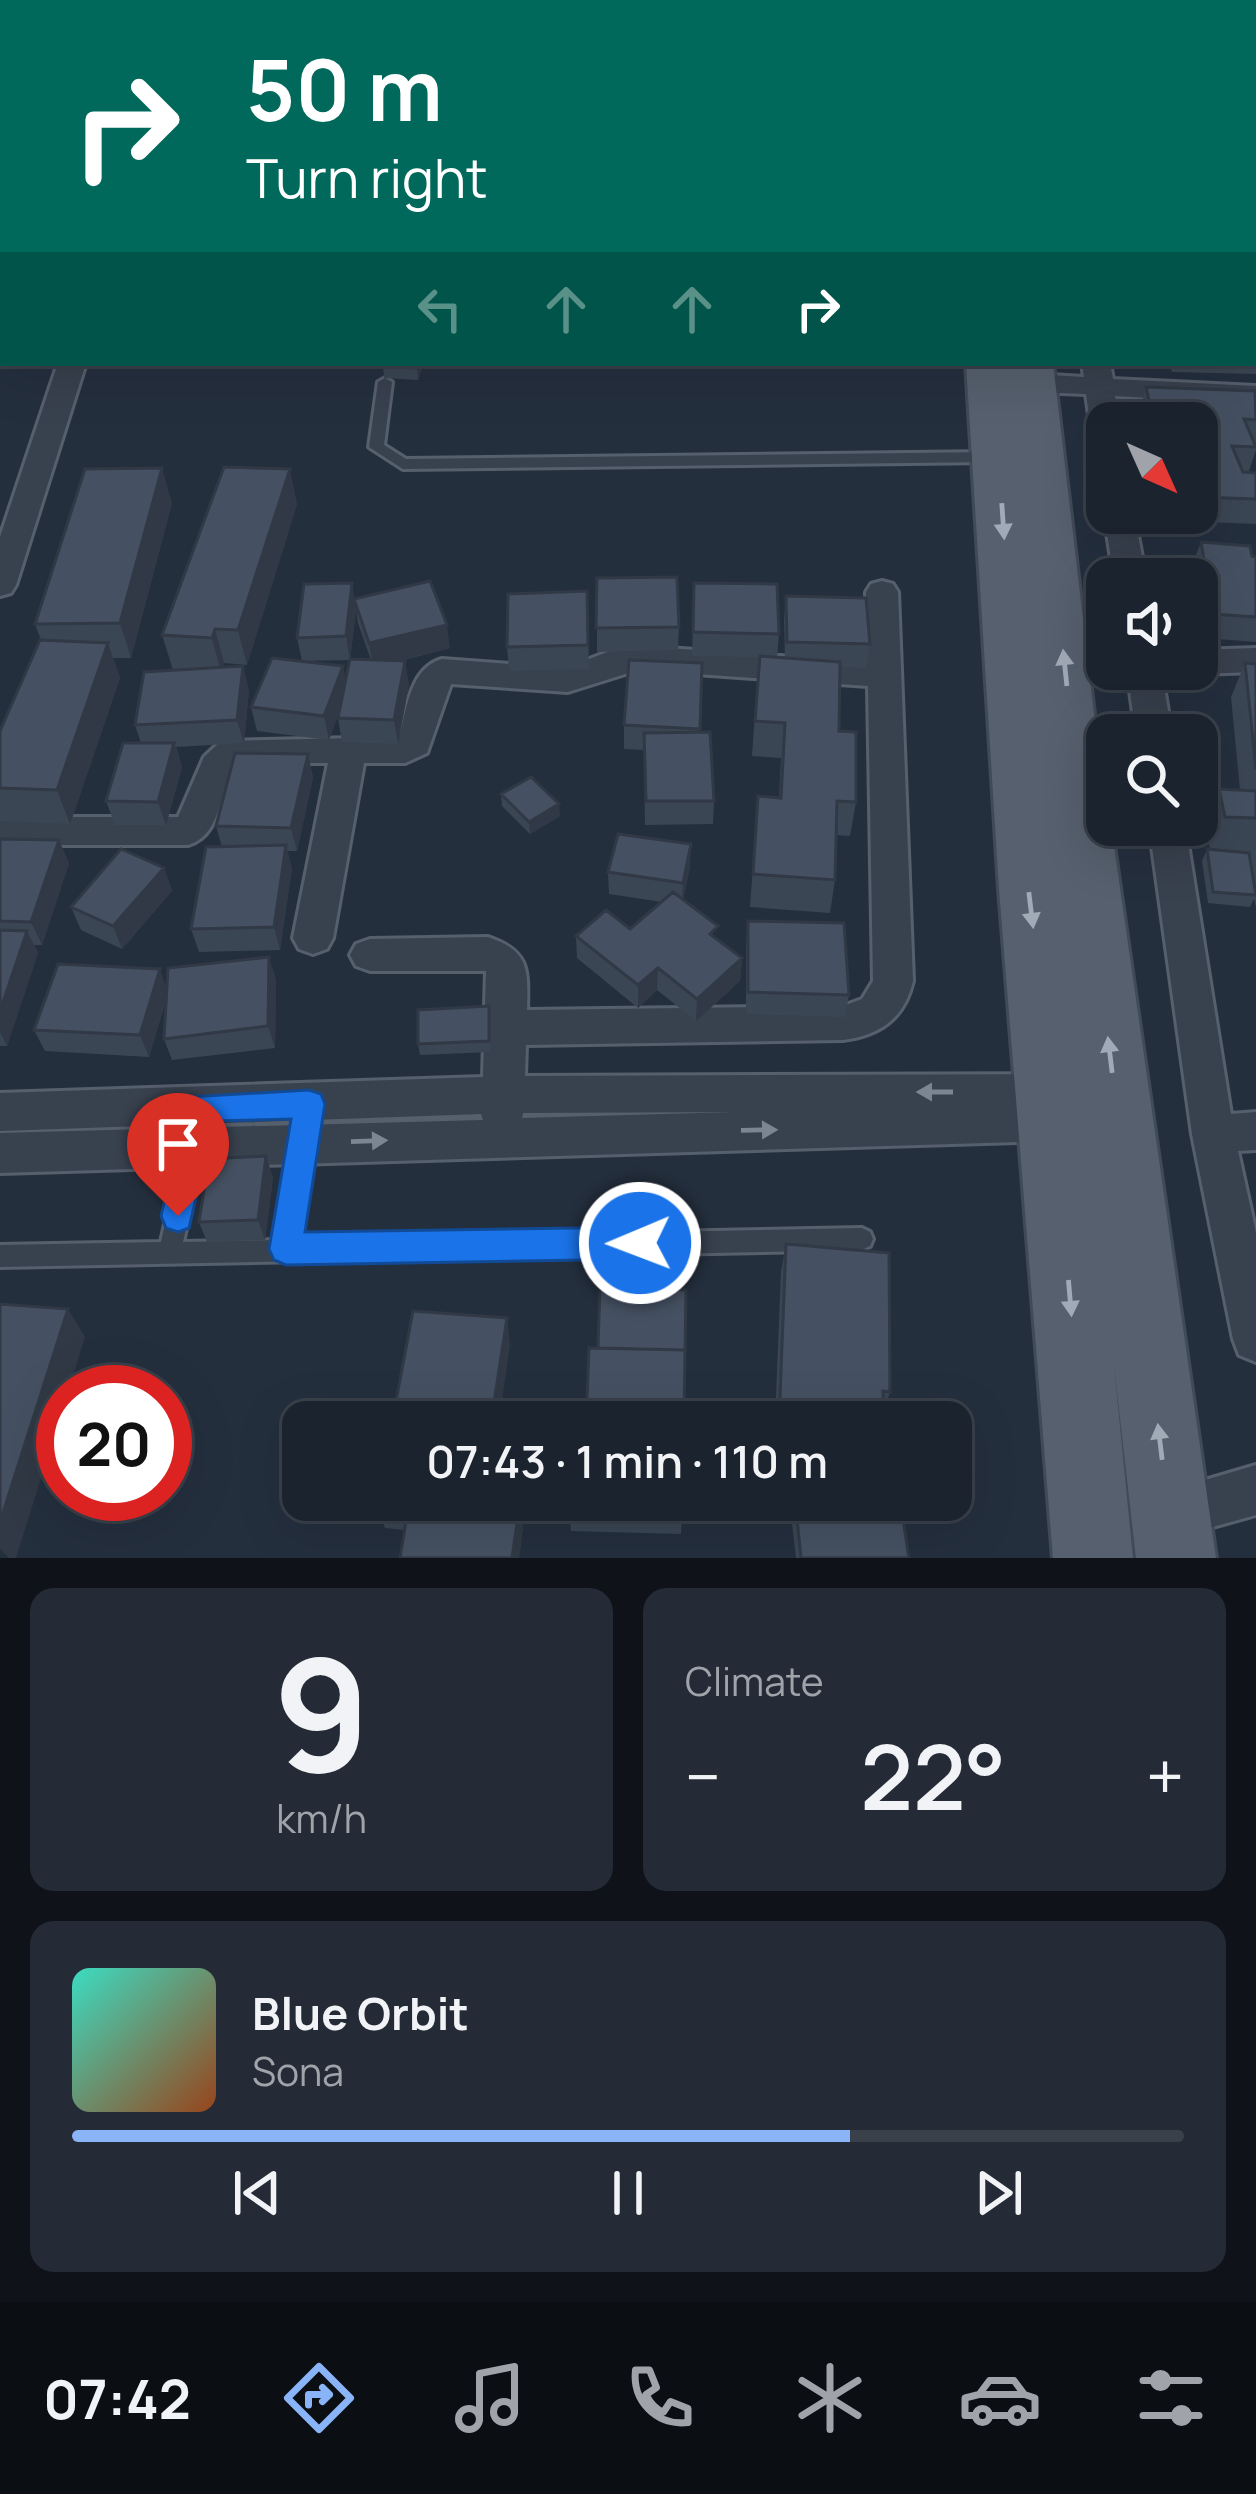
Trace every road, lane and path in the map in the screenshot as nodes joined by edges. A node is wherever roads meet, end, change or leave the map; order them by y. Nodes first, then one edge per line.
1 (71, 366) edge
2 (1018, 370) edge
3 (1098, 374) edge
4 (386, 382) dead end
5 (1256, 395) edge
6 (998, 457) junction
7 (0, 585) edge
8 (882, 592) dead end
9 (1256, 660) edge
10 (1218, 661) edge
11 (885, 675) junction
12 (348, 751) junction
13 (0, 831) edge
14 (1170, 846) edge
15 (313, 938) dead end
16 (370, 955) dead end
17 (507, 1028) junction
18 (1053, 1107) junction
19 (0, 1112) edge
20 (502, 1116) junction
21 (306, 1124) junction
22 (197, 1127) junction
23 (1256, 1131) edge
24 (1213, 1134) junction
25 (0, 1153) edge
26 (862, 1238) dead end
27 (286, 1249) junction
28 (170, 1251) junction
29 (0, 1256) edge
30 (1256, 1340) edge
31 (1256, 1490) edge
32 (1172, 1536) edge
33 (1093, 1558) edge

1 - 7 street
2 - 3 street
2 - 6 main road
32 -> 2 main road
3 - 5 street
4 - 6 lane
6 -> 18 main road
8 - 11 street
9 - 10 street
11 - 12 street
11 - 17 street
12 - 13 street
12 - 15 street
14 - 24 street
16 - 17 street
17 - 20 street
18 - 20 street
18 -> 33 main road
19 - 22 street
20 - 21 street
21 - 22 street
21 - 27 lane
22 - 25 street
22 - 28 lane
23 - 24 street
24 - 30 street
26 - 27 lane
27 - 28 lane
28 - 29 lane
31 - 32 street

